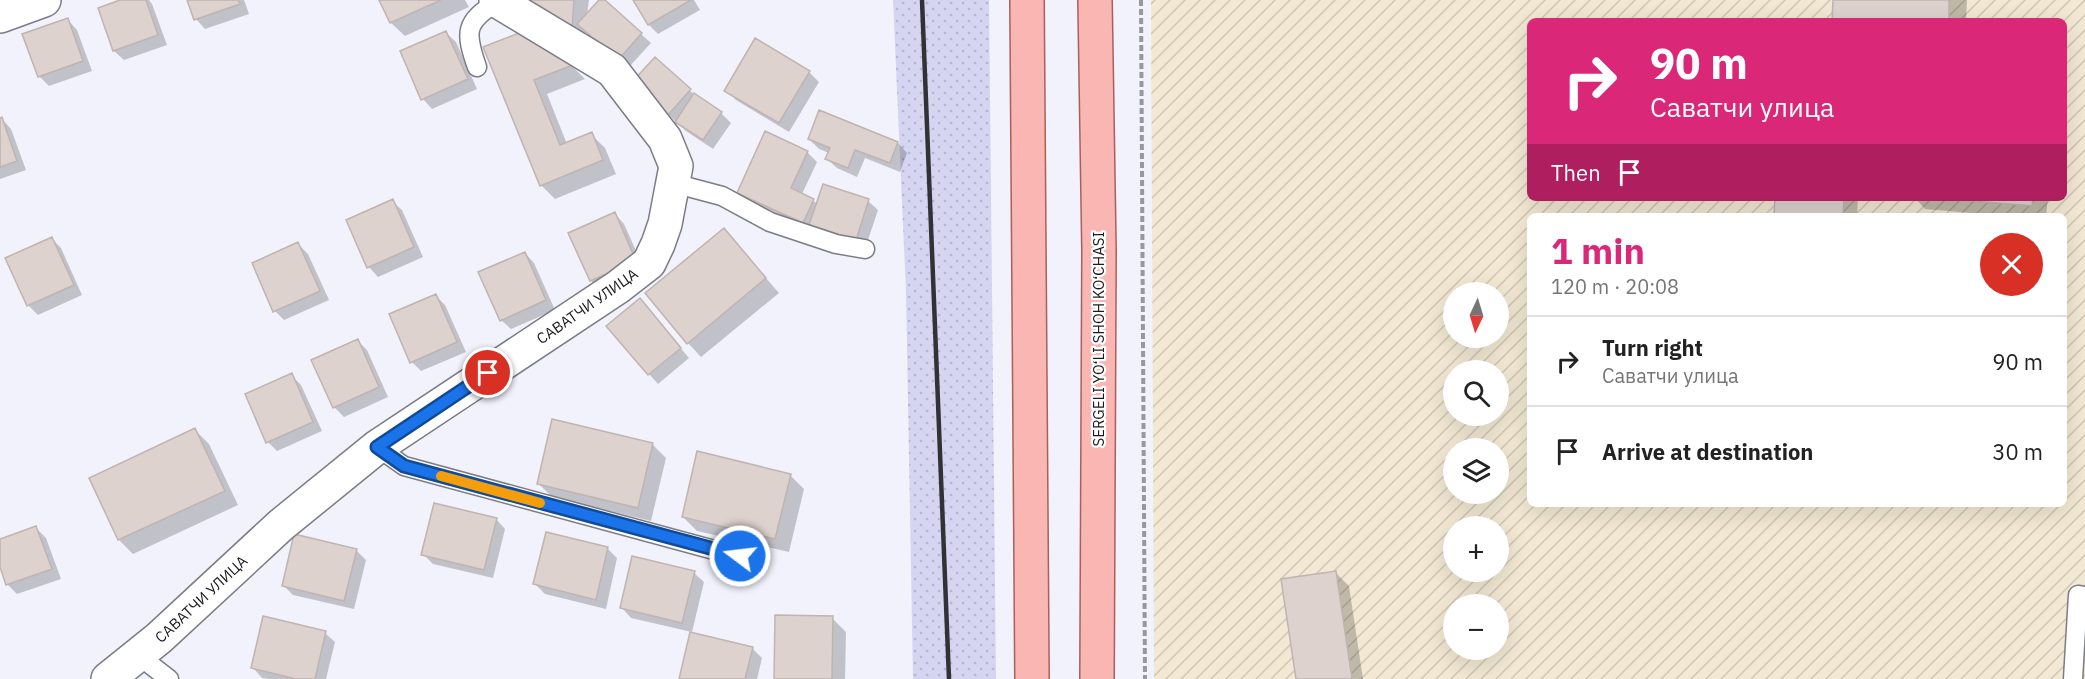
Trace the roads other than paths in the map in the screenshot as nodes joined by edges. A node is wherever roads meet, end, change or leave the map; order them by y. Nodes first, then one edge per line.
1 (44, 0) edge
2 (1027, 0) edge
3 (1095, 0) edge
4 (496, 1) edge
5 (0, 16) edge
6 (477, 67) dead end
7 (673, 183) junction
8 (865, 249) dead end
9 (377, 447) junction
10 (740, 556) dead end
11 (2085, 596) edge
12 (138, 655) junction
13 (108, 679) edge
14 (169, 679) edge
15 (1032, 679) edge
16 (1097, 679) edge
17 (2073, 679) edge

1 - 5 street
2 - 15 main road
3 - 16 main road, SERGELI YO‘LI SHOH KO‘CHASI
4 - 6 lane
4 - 7 street, САВАТЧИ УЛИЦА
7 - 8 lane
7 - 9 street, САВАТЧИ УЛИЦА
9 - 10 lane
9 - 12 street, САВАТЧИ УЛИЦА
11 - 17 lane
12 - 13 street, САВАТЧИ УЛИЦА
12 - 14 lane

